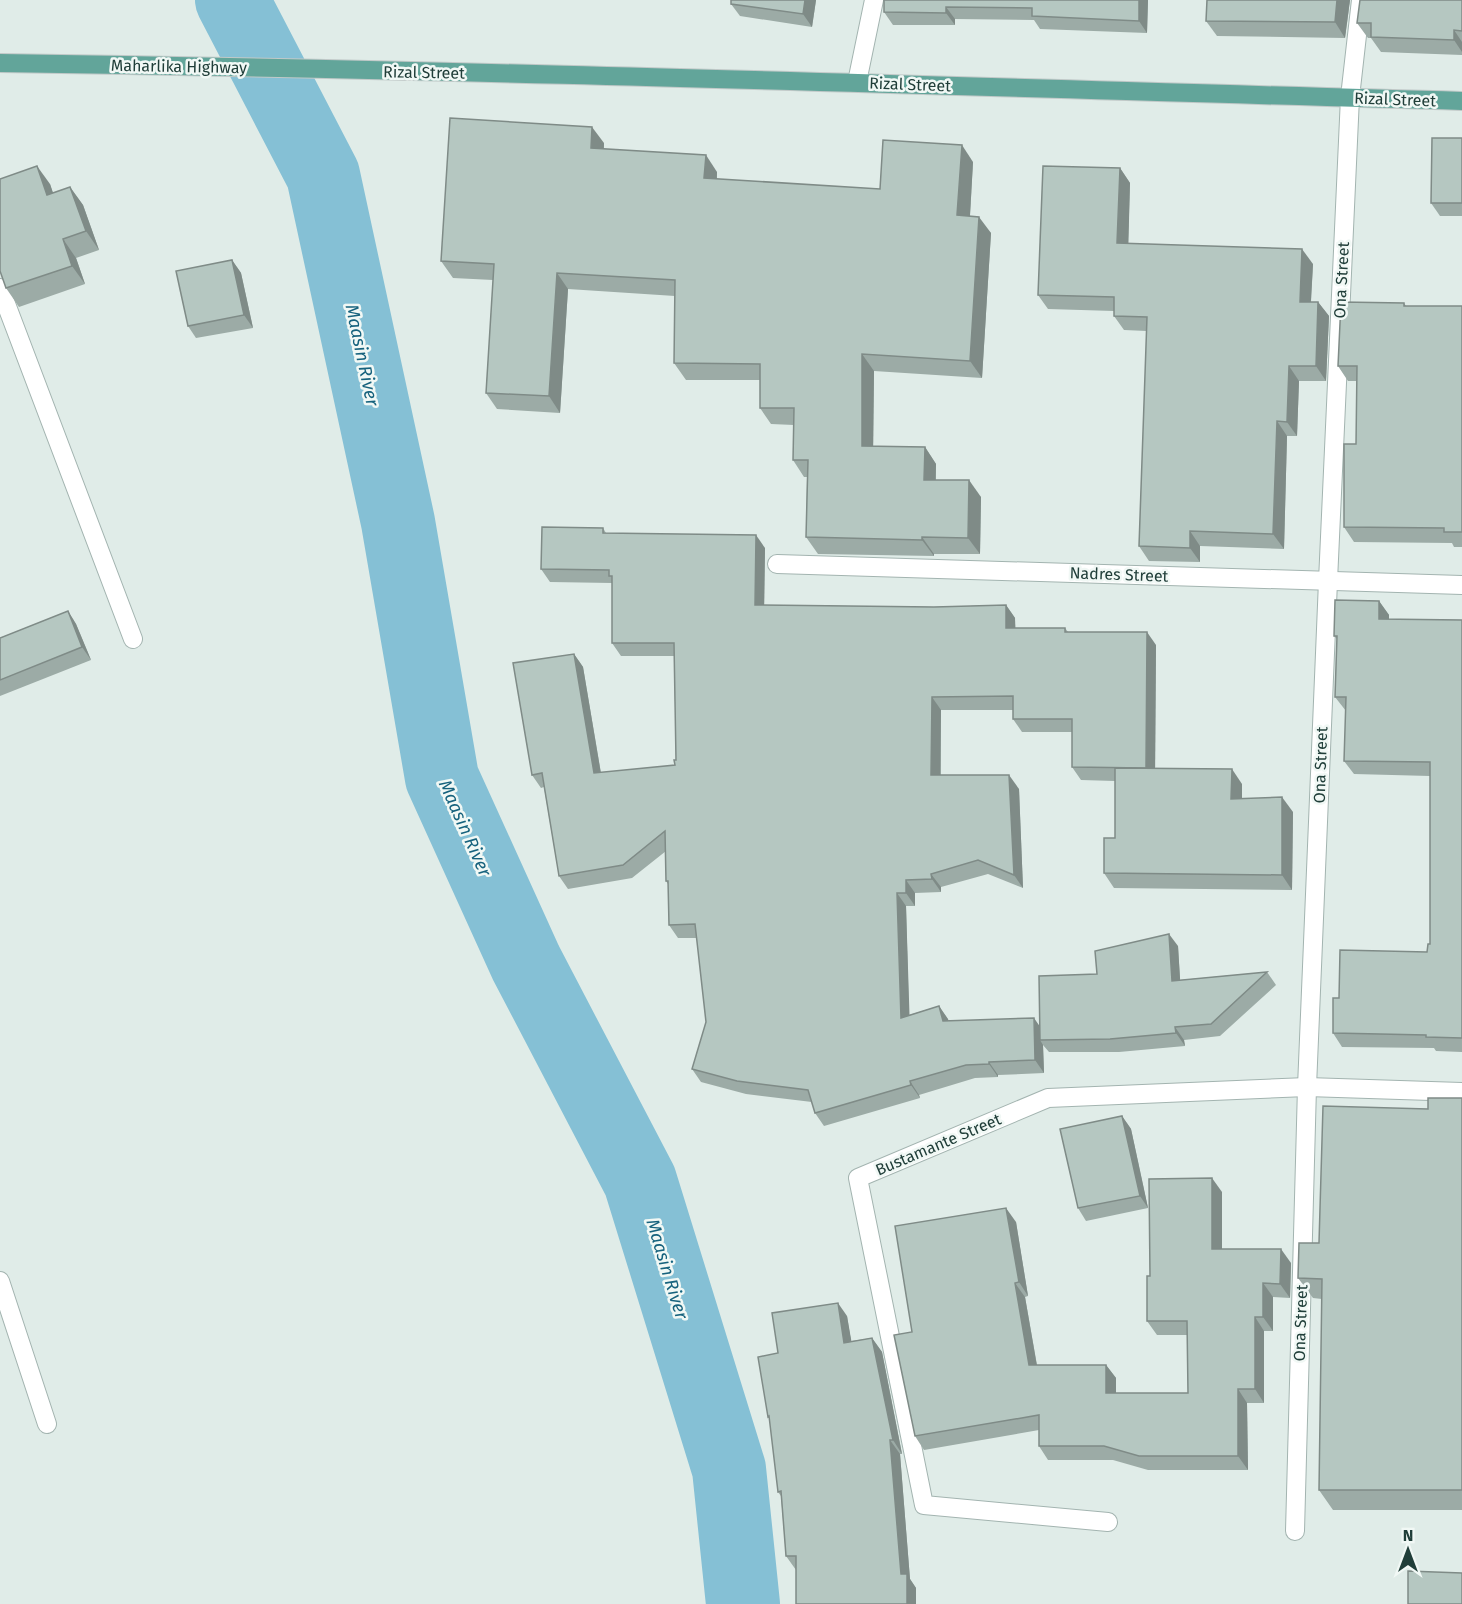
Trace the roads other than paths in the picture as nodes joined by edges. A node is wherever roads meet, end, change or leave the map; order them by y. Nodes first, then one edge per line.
1 (874, 0) edge
2 (1361, 0) edge
3 (0, 63) edge
4 (357, 70) joint
5 (857, 82) junction
6 (1350, 98) junction
7 (1462, 101) edge
8 (0, 288) edge
9 (777, 564) dead end
10 (1328, 581) junction
11 (1462, 585) edge
12 (133, 639) dead end
13 (1307, 1087) junction
14 (1462, 1092) edge
15 (0, 1281) edge
16 (47, 1424) dead end
17 (1108, 1522) dead end
18 (1295, 1531) dead end

1 - 5 street
2 - 6 street, Ona Street
3 - 4 main road, Maharlika Highway
4 - 5 main road, Rizal Street
5 - 6 main road, Rizal Street
6 - 7 main road, Rizal Street
6 - 10 street, Ona Street
8 - 12 street
9 - 10 street, Nadres Street
10 - 11 street, Nadres Street
10 - 13 street, Ona Street
13 - 14 street, Bustamante Street
13 - 17 street, Bustamante Street
13 - 18 street, Ona Street
15 - 16 street

